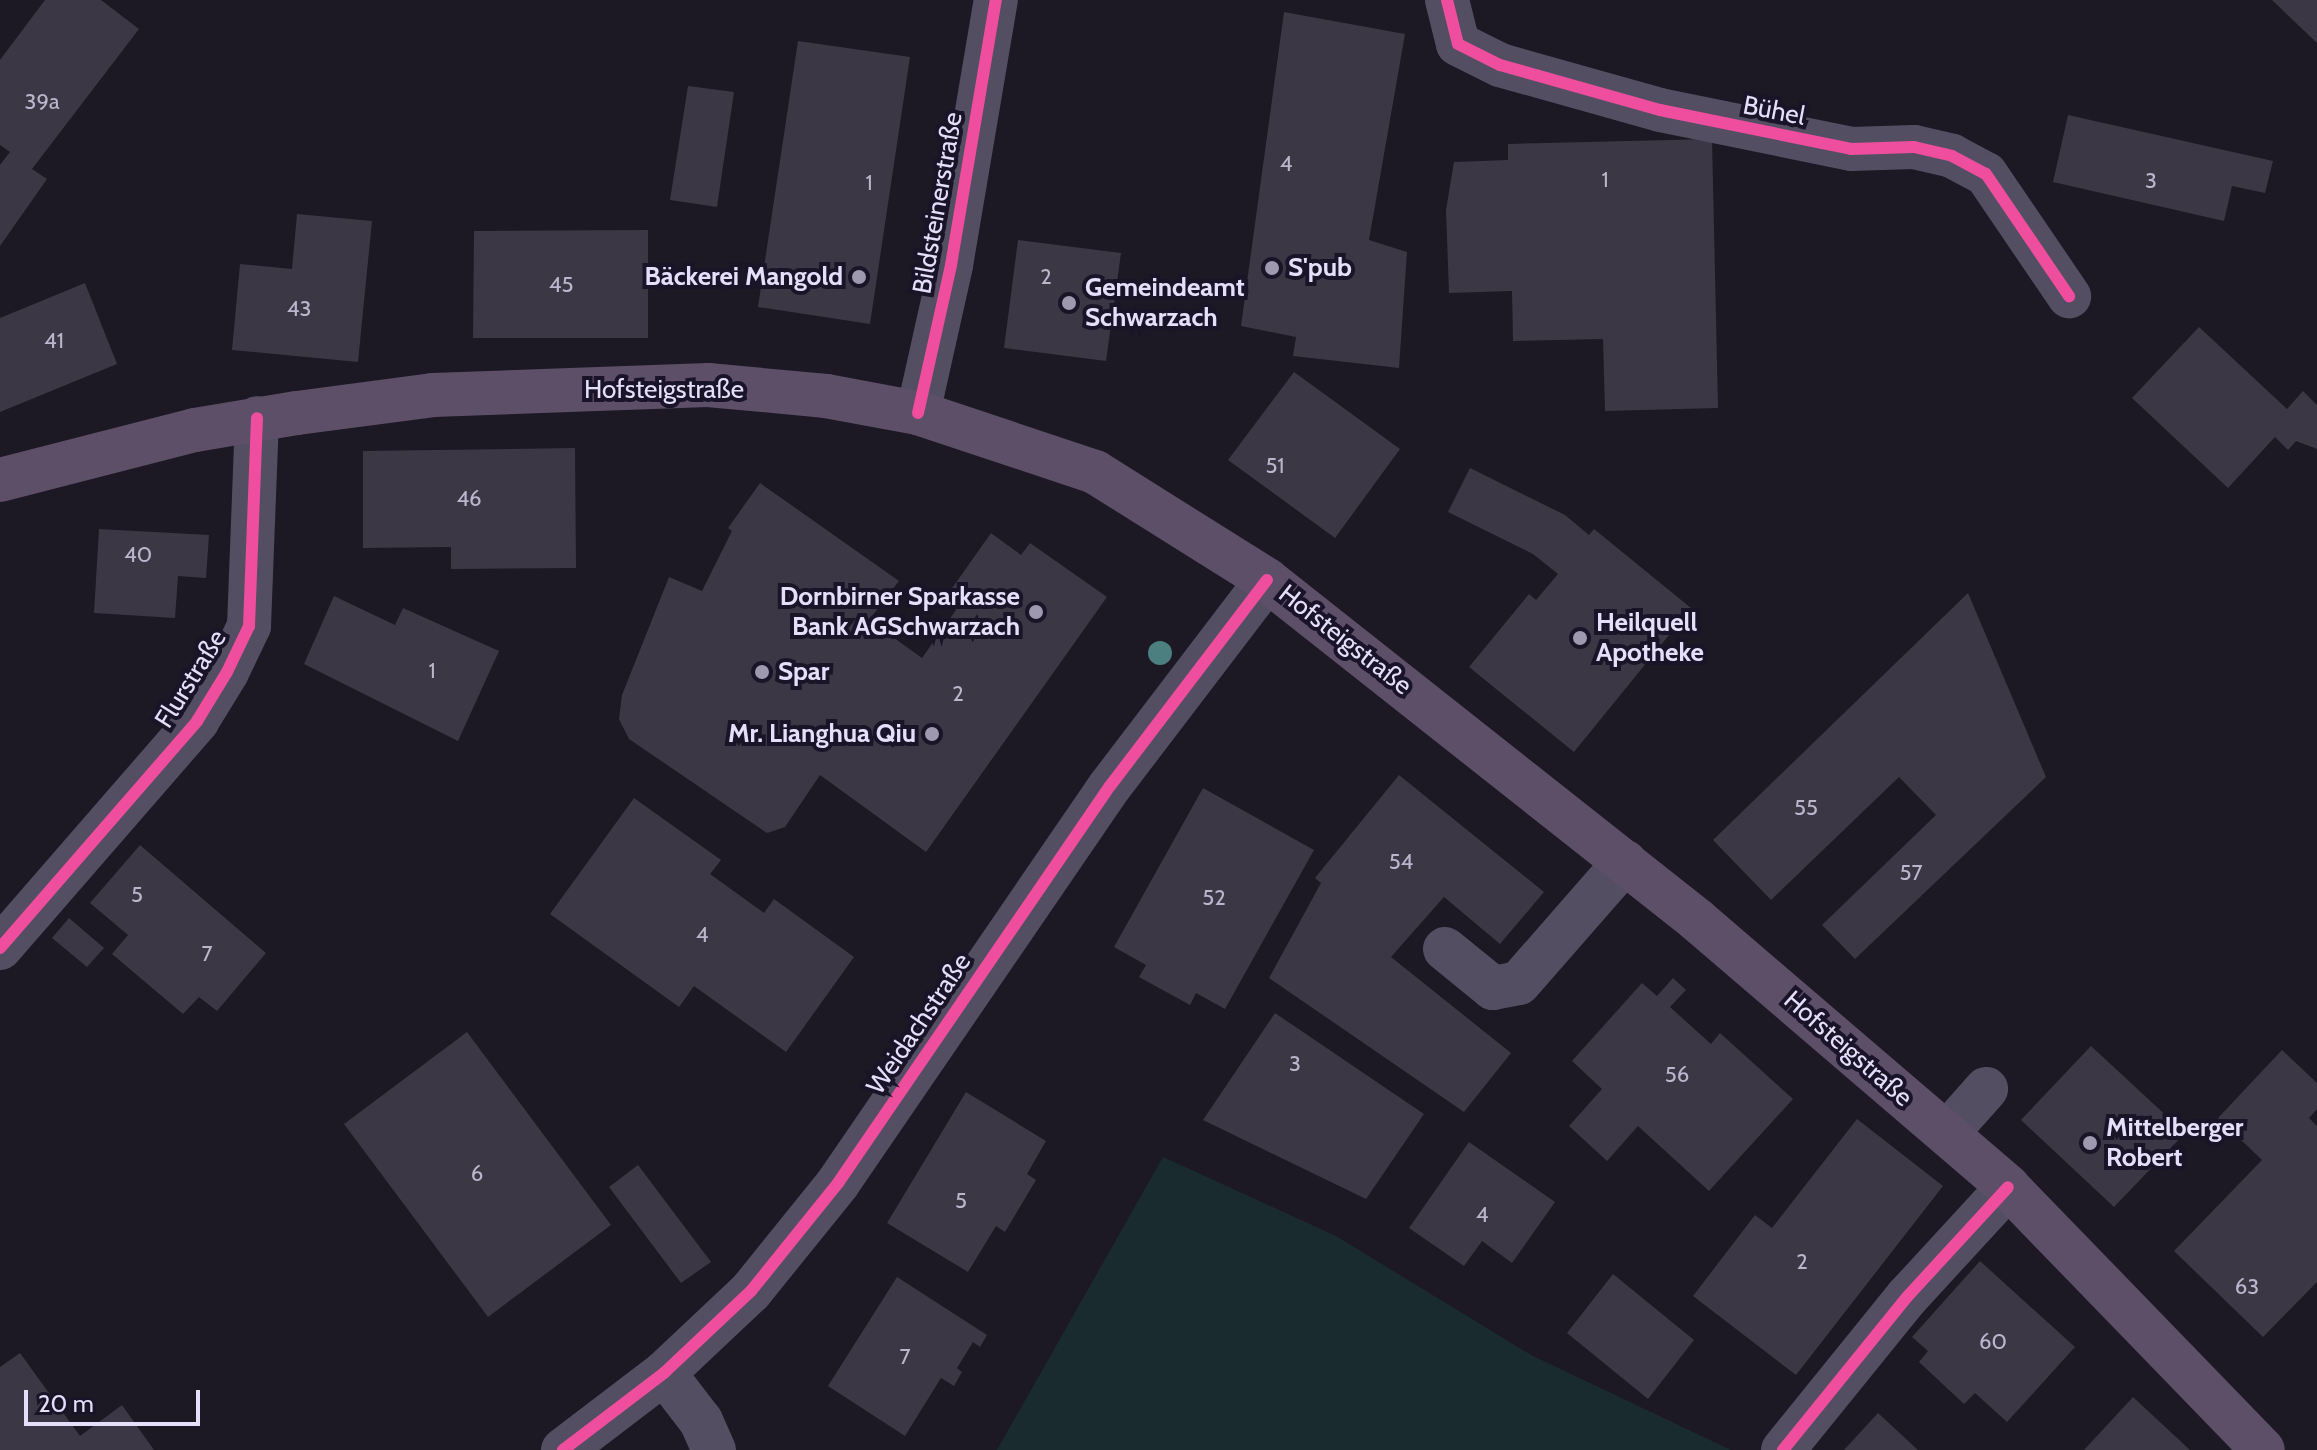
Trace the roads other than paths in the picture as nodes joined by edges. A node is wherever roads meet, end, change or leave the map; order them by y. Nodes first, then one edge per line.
1 (996, 0) edge
2 (1447, 0) edge
3 (2069, 296) dead end
4 (918, 413) junction
5 (257, 418) junction
6 (0, 480) edge
7 (1267, 580) junction
8 (1625, 862) junction
9 (0, 948) edge
10 (1445, 949) dead end
11 (1986, 1089) dead end
12 (1947, 1133) junction
13 (2008, 1187) junction
14 (664, 1373) junction
15 (563, 1450) edge
16 (714, 1450) edge
17 (1783, 1450) edge
18 (2263, 1450) edge

1 - 4 street, Bildsteinerstraße
2 - 3 street, Bühel
4 - 5 main road, Hofsteigstraße
4 - 7 main road, Hofsteigstraße
5 - 6 main road, Hofsteigstraße
5 - 9 street, Flurstraße
7 - 8 main road, Hofsteigstraße
7 - 14 street, Weidachstraße
8 - 10 street
8 - 12 main road, Hofsteigstraße
11 - 12 street
12 - 13 main road, Hofsteigstraße
13 - 17 street
13 - 18 main road, Hofsteigstraße
14 - 15 street, Weidachstraße
14 - 16 street

